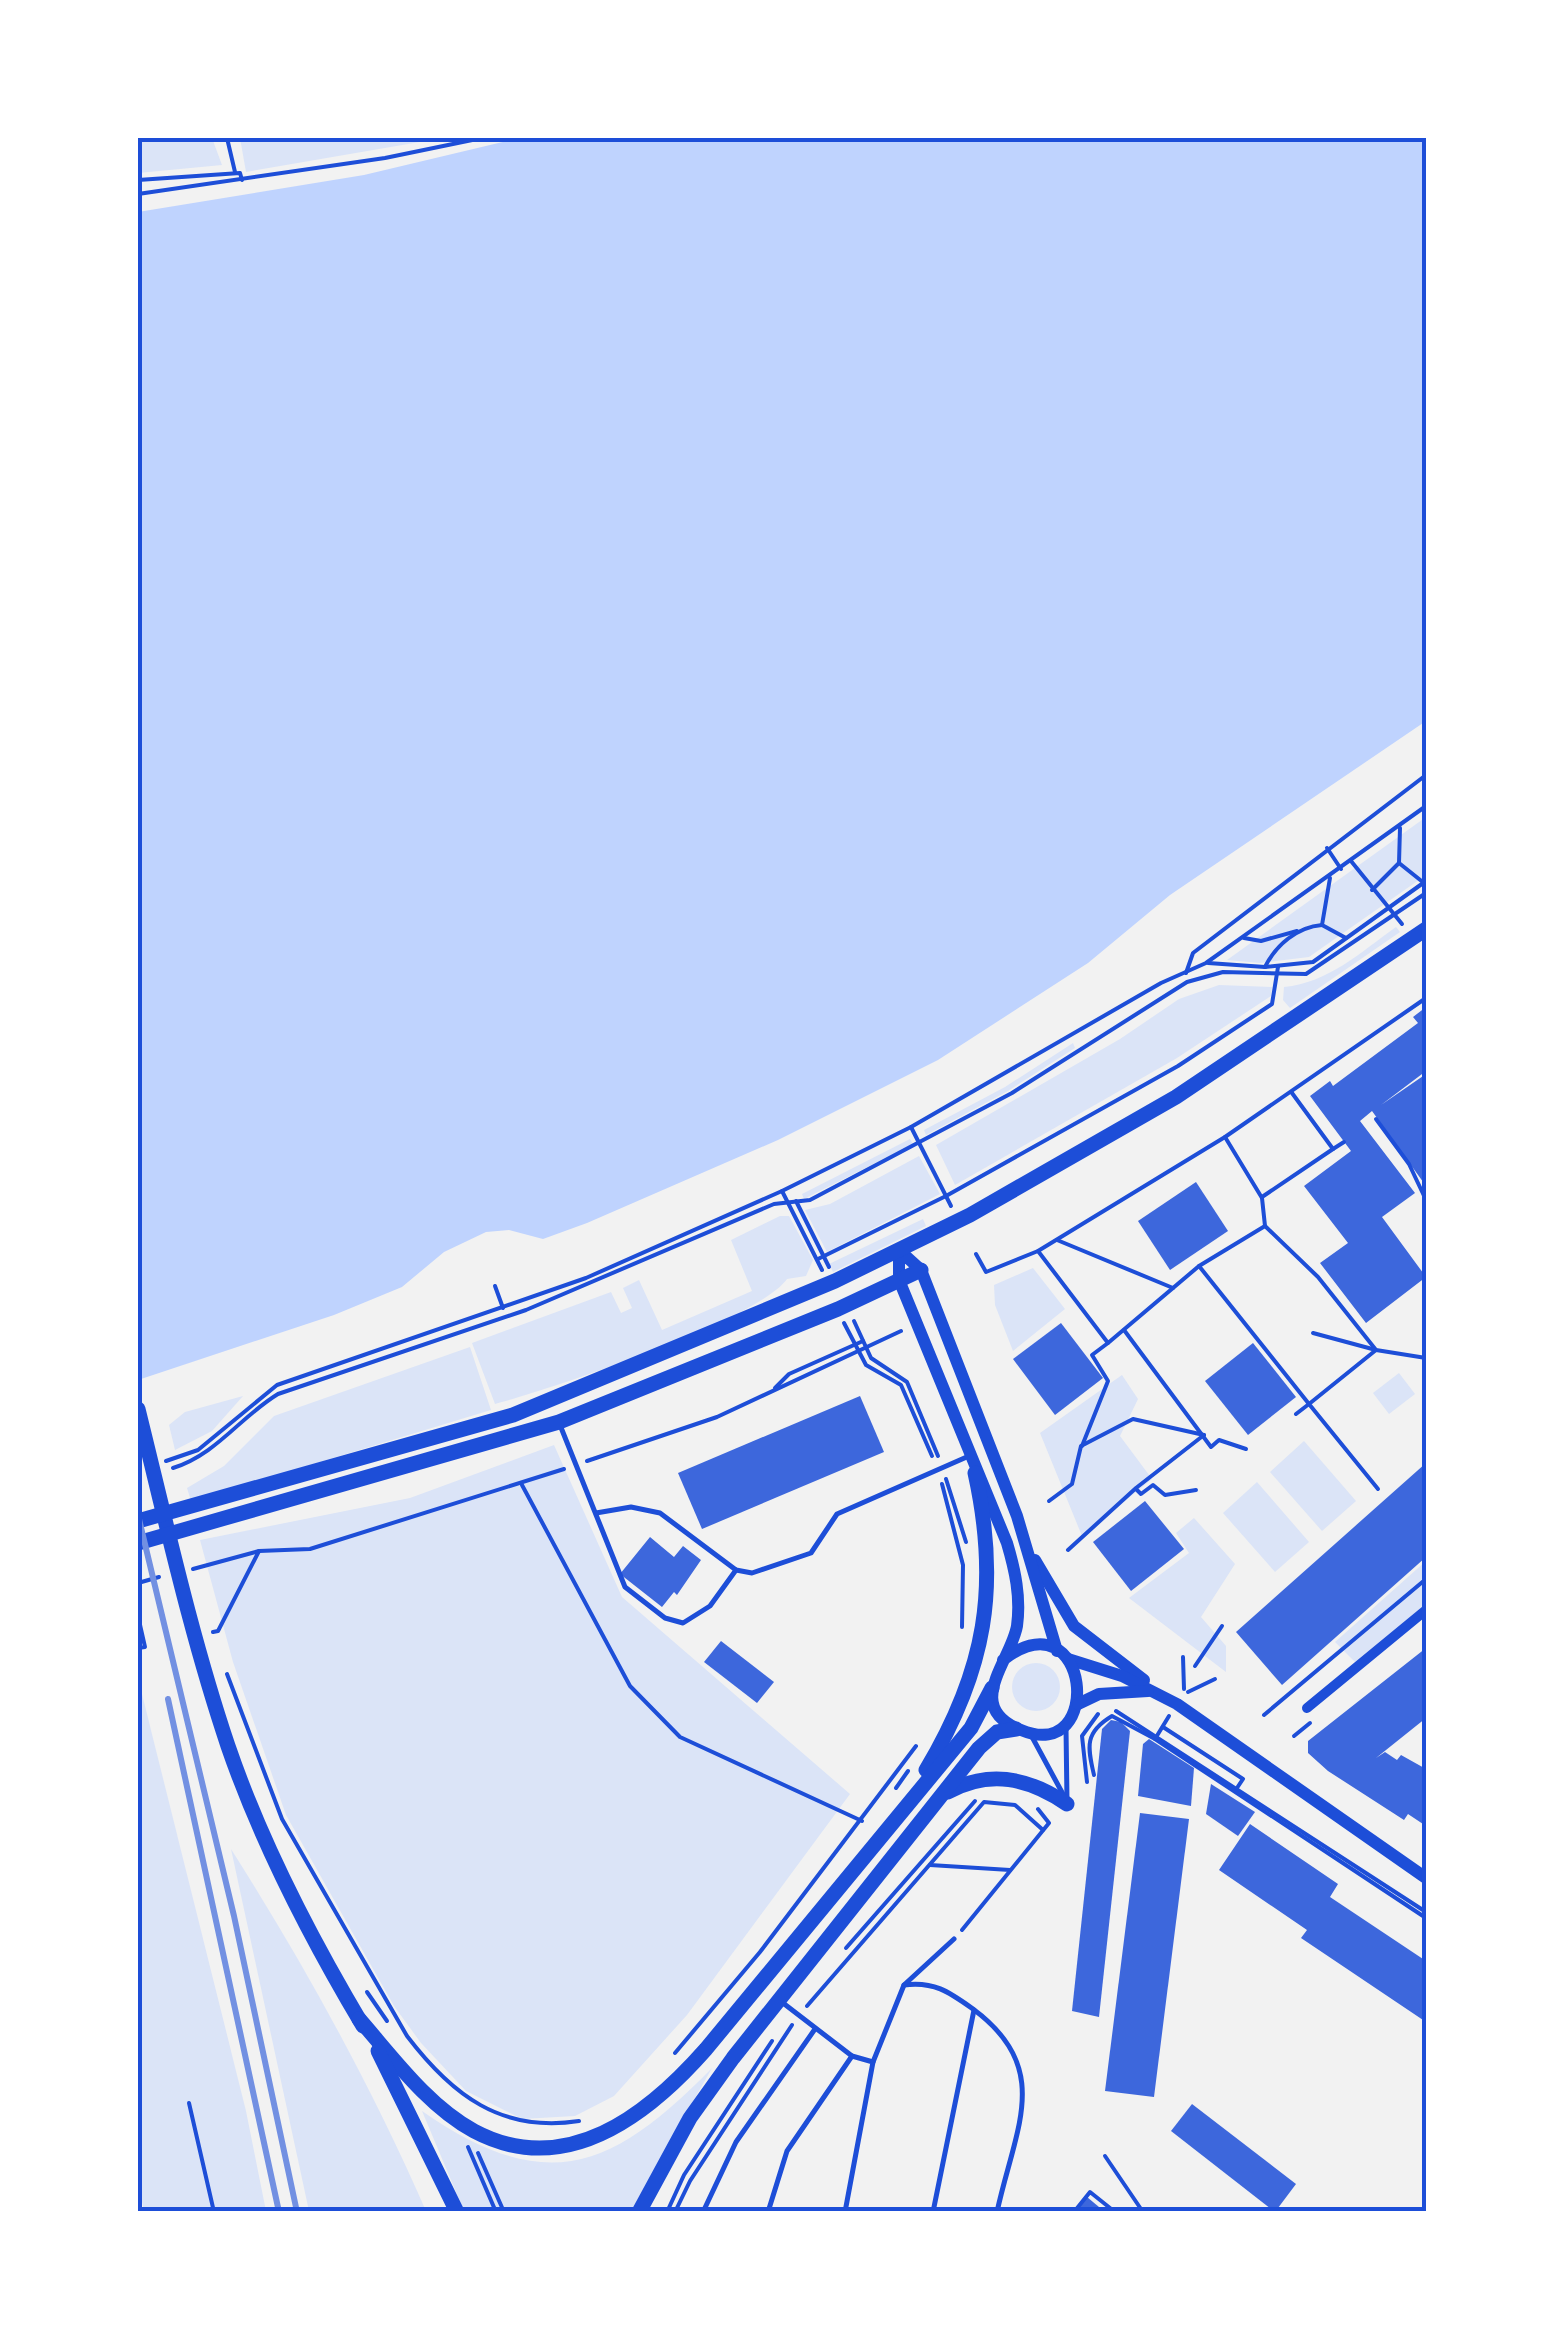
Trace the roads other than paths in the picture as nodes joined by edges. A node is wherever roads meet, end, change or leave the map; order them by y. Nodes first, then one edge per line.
1 (1419, 933) edge
2 (899, 1250) junction
3 (921, 1270) junction
4 (899, 1280) junction
5 (138, 1409) edge
6 (559, 1422) junction
7 (969, 1456) junction
8 (976, 1473) junction
9 (596, 1512) junction
10 (138, 1521) edge
11 (1025, 1540) junction
12 (138, 1543) edge
13 (736, 1570) junction
14 (1426, 1610) edge
15 (1063, 1655) junction
16 (1003, 1660) junction
17 (992, 1688) junction
18 (1151, 1691) junction
19 (1078, 1704) junction
20 (1170, 1707) junction
21 (1307, 1708) dead end
22 (1066, 1722) junction
23 (1023, 1731) junction
24 (940, 1796) junction
25 (1067, 1804) junction
26 (898, 1816) junction
27 (1426, 1878) edge
28 (954, 1939) road end
29 (904, 1984) junction
30 (780, 2000) junction
31 (974, 2010) junction
32 (359, 2019) junction
33 (815, 2029) junction
34 (852, 2056) junction
35 (874, 2062) junction
36 (457, 2212) edge
37 (639, 2212) edge
38 (703, 2212) edge
39 (768, 2212) edge
40 (845, 2212) edge
41 (933, 2212) edge
42 (997, 2212) edge

1 - 2 main road
2 - 3 street
2 - 4 street
2 - 10 main road
3 - 4 main road
3 - 11 street
4 - 6 main road
4 - 7 street
5 - 32 main road
6 - 9 lane
6 - 12 main road
7 - 8 street
7 - 13 lane
8 - 16 street
8 - 26 main road
9 - 13 lane
9 - 13 lane
11 - 15 street
11 - 20 street
14 - 21 street
15 - 16 street
15 - 18 street
15 - 19 street
16 - 17 street
17 - 23 street
17 - 26 main road
18 - 19 street
18 - 20 street
19 - 22 street
20 - 27 street
22 - 23 street
22 - 25 lane
23 - 24 main road
23 - 25 lane
24 - 25 main road
24 - 30 main road
26 - 32 main road
28 - 29 lane
29 - 31 lane
29 - 35 lane
30 - 33 lane
30 - 37 main road
31 - 41 lane
31 - 42 lane
32 - 36 main road
33 - 34 lane
33 - 38 lane
34 - 35 lane
34 - 39 lane
35 - 40 lane

